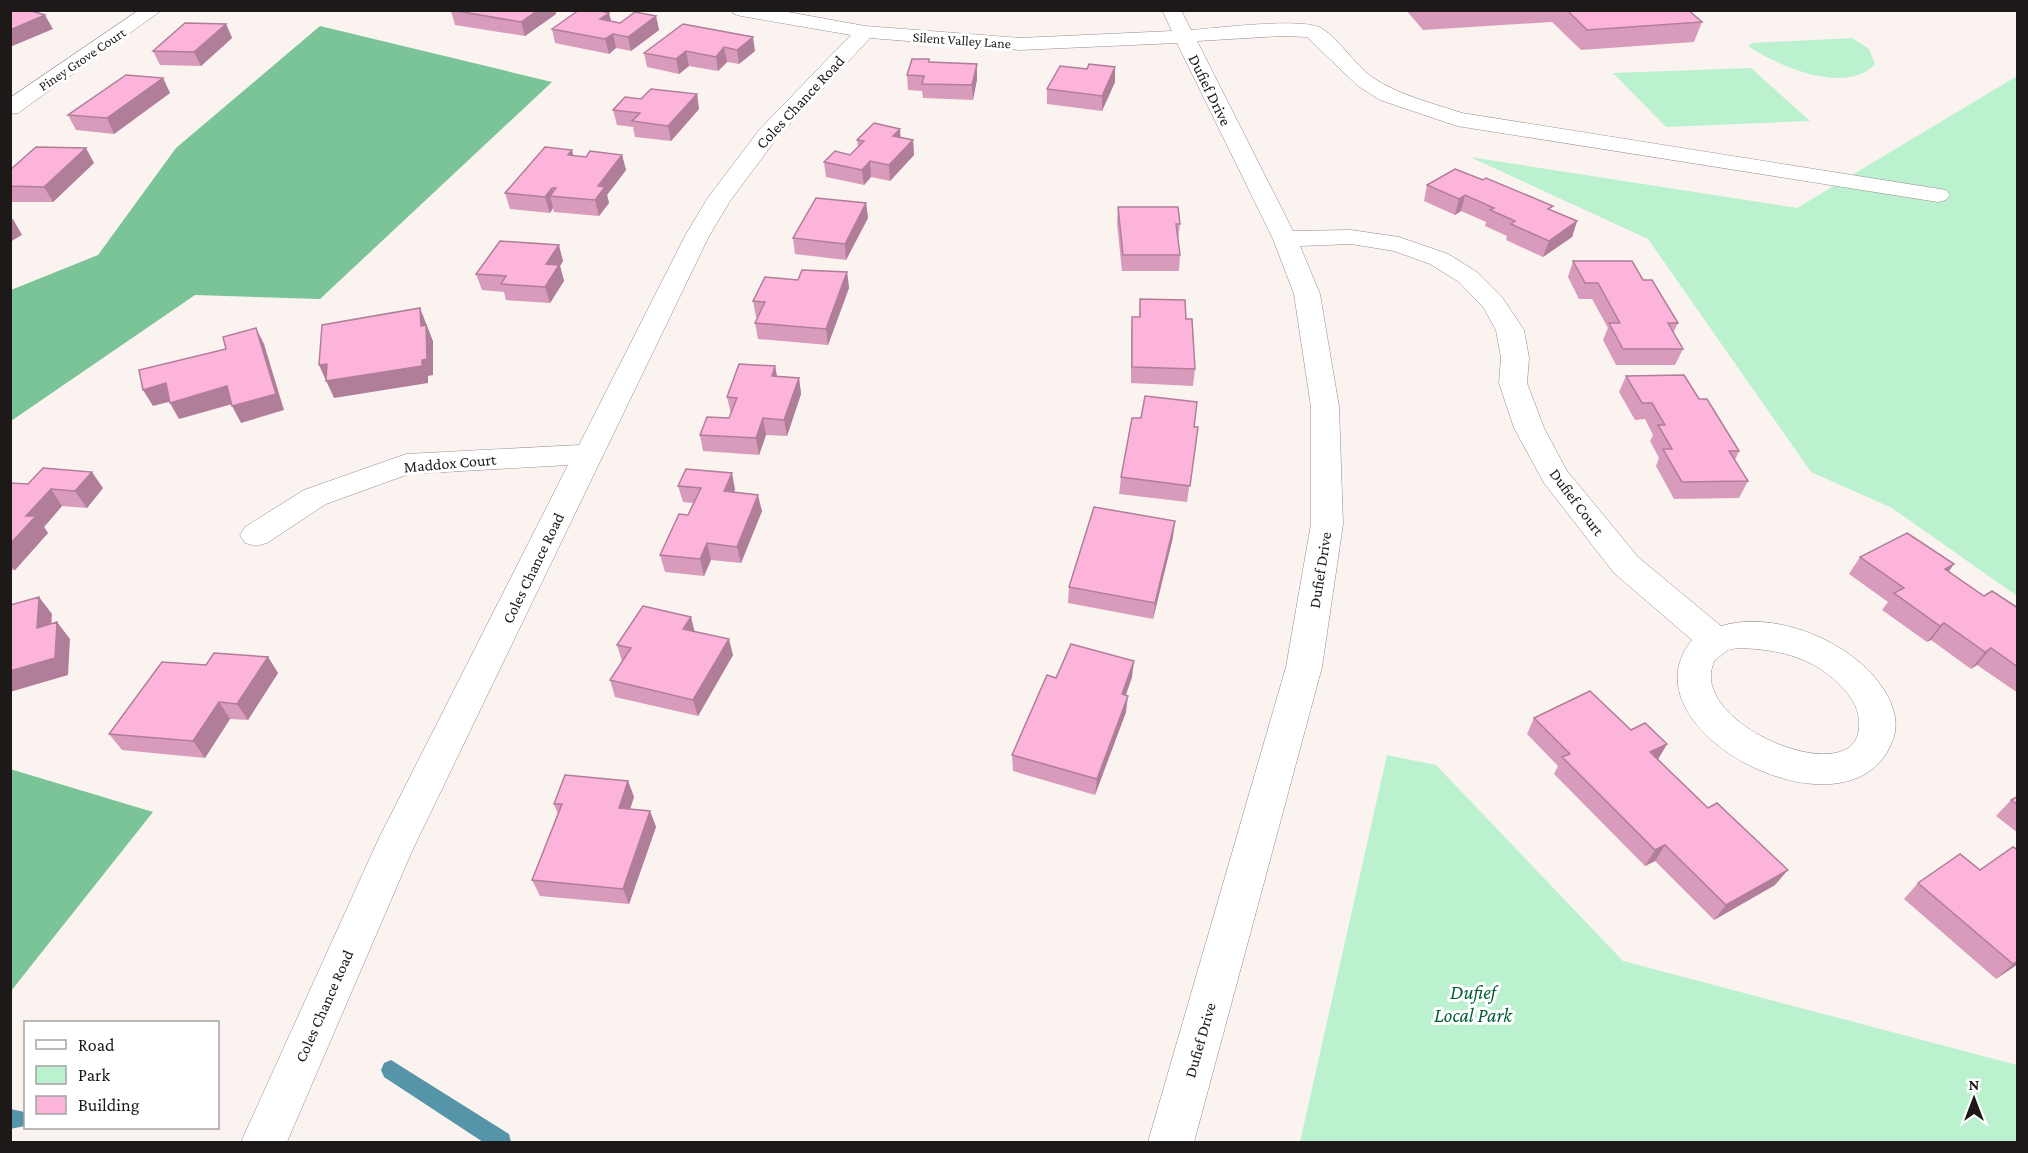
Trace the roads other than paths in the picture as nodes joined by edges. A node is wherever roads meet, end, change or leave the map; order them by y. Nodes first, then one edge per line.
1 (153, 10) edge
2 (741, 10) edge
3 (1307, 10) edge
4 (1178, 24) edge
5 (1282, 30) junction
6 (865, 32) junction
7 (10, 108) edge
8 (1938, 195) dead end
9 (1285, 239) junction
10 (590, 454) junction
11 (256, 535) dead end
12 (1715, 641) junction
13 (264, 1143) edge
14 (1171, 1143) edge

1 - 7 street, Piney Grove Court
2 - 6 street, Silent Valley Lane
3 - 5 street
4 - 5 street, Silent Valley Lane
4 - 6 street, Silent Valley Lane
4 - 9 street, Dufief Drive
5 - 8 street, Silent Valley Lane
6 - 10 street, Coles Chance Road
9 - 12 street, Dufief Court
9 - 14 street, Dufief Drive
10 - 11 street, Maddox Court
10 - 13 street, Coles Chance Road
12 - 12 street

